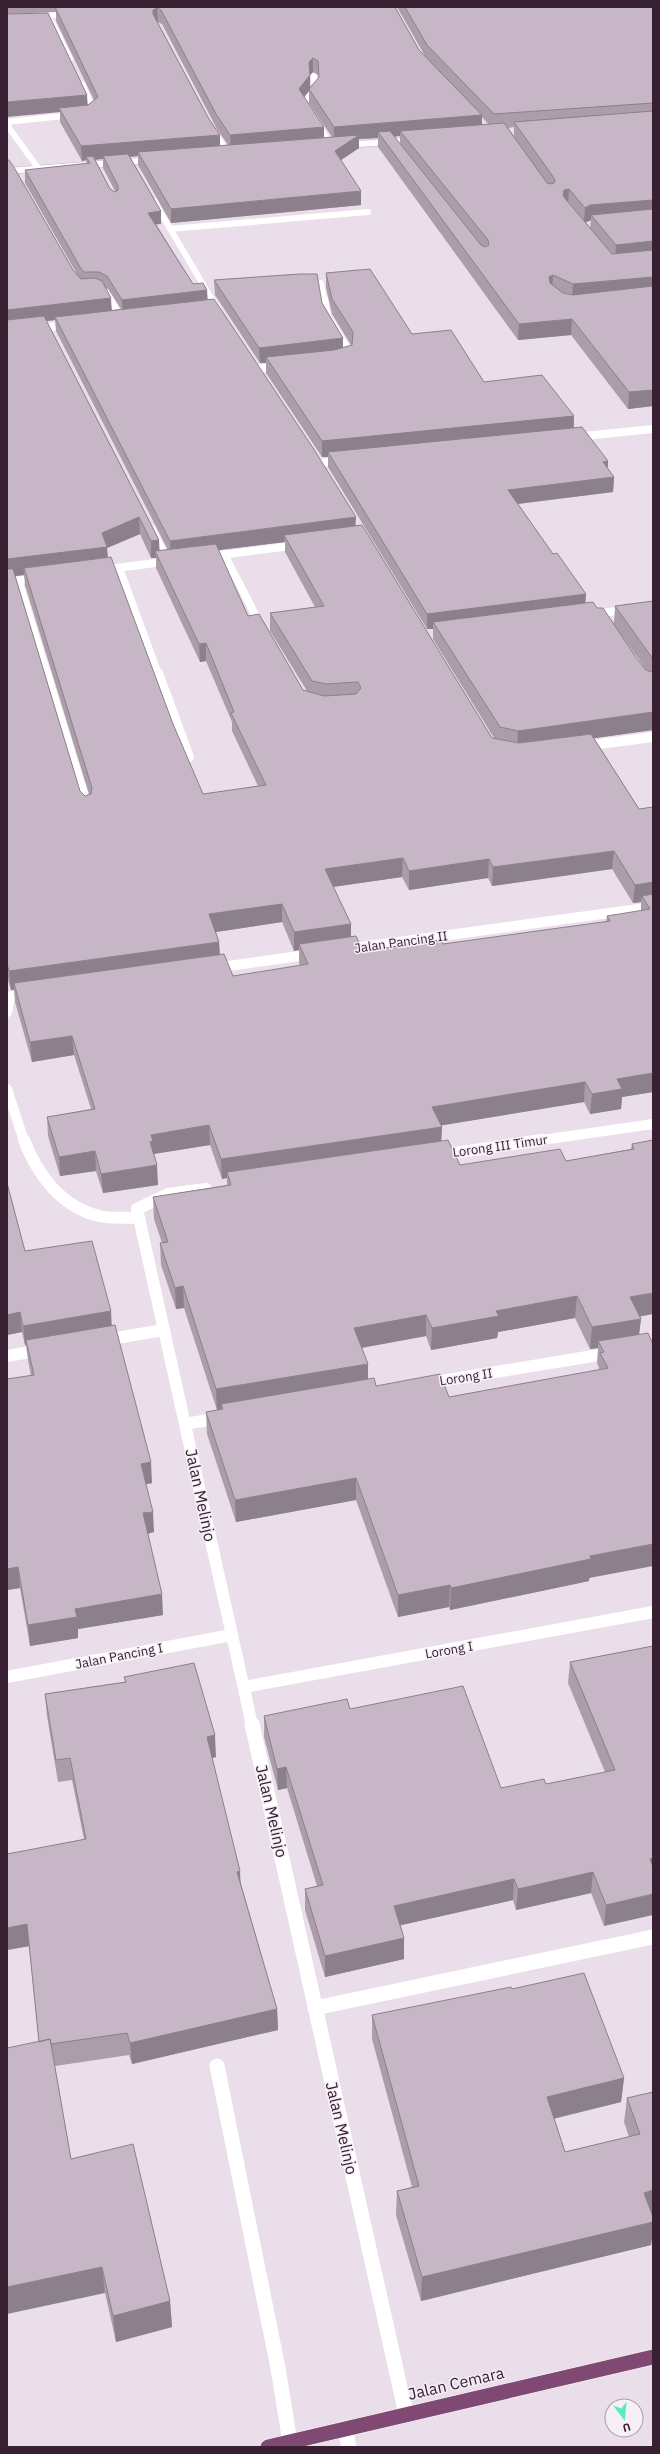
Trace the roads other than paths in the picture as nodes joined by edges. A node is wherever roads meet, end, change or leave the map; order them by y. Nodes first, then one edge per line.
1 (76, 14) edge
2 (7, 18) edge
3 (7, 24) edge
4 (72, 64) edge
5 (314, 76) edge
6 (79, 77) edge
7 (7, 124) edge
8 (209, 124) edge
9 (423, 139) edge
10 (392, 142) junction
11 (332, 146) junction
12 (324, 147) edge
13 (397, 148) edge
14 (228, 153) junction
15 (236, 153) edge
16 (221, 154) edge
17 (161, 159) edge
18 (96, 164) junction
19 (38, 168) junction
20 (12, 172) edge
21 (101, 172) edge
22 (150, 196) edge
23 (368, 212) dead end
24 (170, 229) junction
25 (296, 283) edge
26 (218, 289) edge
27 (92, 290) edge
28 (206, 290) junction
29 (112, 320) edge
30 (224, 320) edge
31 (80, 323) edge
32 (7, 331) edge
33 (338, 360) edge
34 (288, 365) edge
35 (256, 369) edge
36 (653, 429) edge
37 (566, 438) edge
38 (351, 460) edge
39 (319, 464) edge
40 (147, 519) edge
41 (309, 544) edge
42 (224, 554) junction
43 (196, 558) edge
44 (182, 560) edge
45 (168, 562) junction
46 (119, 568) junction
47 (96, 571) edge
48 (48, 576) edge
49 (18, 580) junction
50 (7, 582) edge
51 (653, 607) edge
52 (584, 615) edge
53 (269, 638) edge
54 (653, 737) edge
55 (578, 747) edge
56 (189, 757) edge
57 (87, 808) edge
58 (653, 907) edge
59 (339, 950) edge
60 (323, 953) edge
61 (206, 969) edge
62 (41, 992) edge
63 (8, 997) edge
64 (7, 1012) edge
65 (7, 1089) edge
66 (653, 1124) edge
67 (426, 1157) edge
68 (215, 1188) edge
69 (138, 1213) junction
70 (164, 1330) junction
71 (93, 1342) edge
72 (54, 1348) edge
73 (622, 1351) edge
74 (7, 1356) edge
75 (419, 1385) edge
76 (232, 1416) edge
77 (185, 1424) junction
78 (653, 1612) edge
79 (232, 1635) junction
80 (7, 1677) edge
81 (244, 1688) junction
82 (653, 1937) edge
83 (316, 2008) junction
84 (217, 2066) dead end
85 (653, 2357) edge
86 (406, 2414) junction
87 (345, 2429) junction
88 (290, 2442) junction
89 (268, 2447) edge
90 (349, 2447) edge

1 - 2 street
3 - 4 street
5 - 11 street
6 - 7 street
7 - 19 street
8 - 14 street
9 - 10 street
10 - 11 street
10 - 13 street
11 - 12 street
14 - 15 street
14 - 16 street
17 - 18 street
18 - 19 street
18 - 21 street
19 - 20 street
22 - 24 street
23 - 24 street
24 - 28 street
25 - 33 street
26 - 28 street
27 - 29 street
28 - 30 street
31 - 32 street
34 - 35 street
36 - 37 street
38 - 39 street
40 - 45 street
41 - 42 street
42 - 43 street
42 - 53 street
44 - 45 street
45 - 46 street
46 - 47 street
46 - 56 street
48 - 49 street
49 - 50 street
49 - 57 street
51 - 52 street
54 - 55 street
58 - 59 street, Jalan Pancing II
60 - 61 street
62 - 63 street
63 - 64 street
65 - 69 street
66 - 67 street, Lorong III Timur
68 - 69 street
69 - 70 street, Jalan Melinjo
70 - 71 street
70 - 77 street, Jalan Melinjo
72 - 74 street
73 - 75 street, Lorong II
76 - 77 street
77 - 79 street, Jalan Melinjo
78 - 81 street, Lorong I
79 - 80 street, Jalan Pancing I
79 - 81 street, Jalan Melinjo
81 - 83 street, Jalan Melinjo
82 - 83 street
83 - 86 street, Jalan Melinjo
84 - 88 street
85 - 86 highway, Jalan Cemara
86 - 87 highway, Jalan Cemara
87 - 88 highway, Jalan Cemara
87 - 90 street
88 - 89 highway, Jalan Cemara

